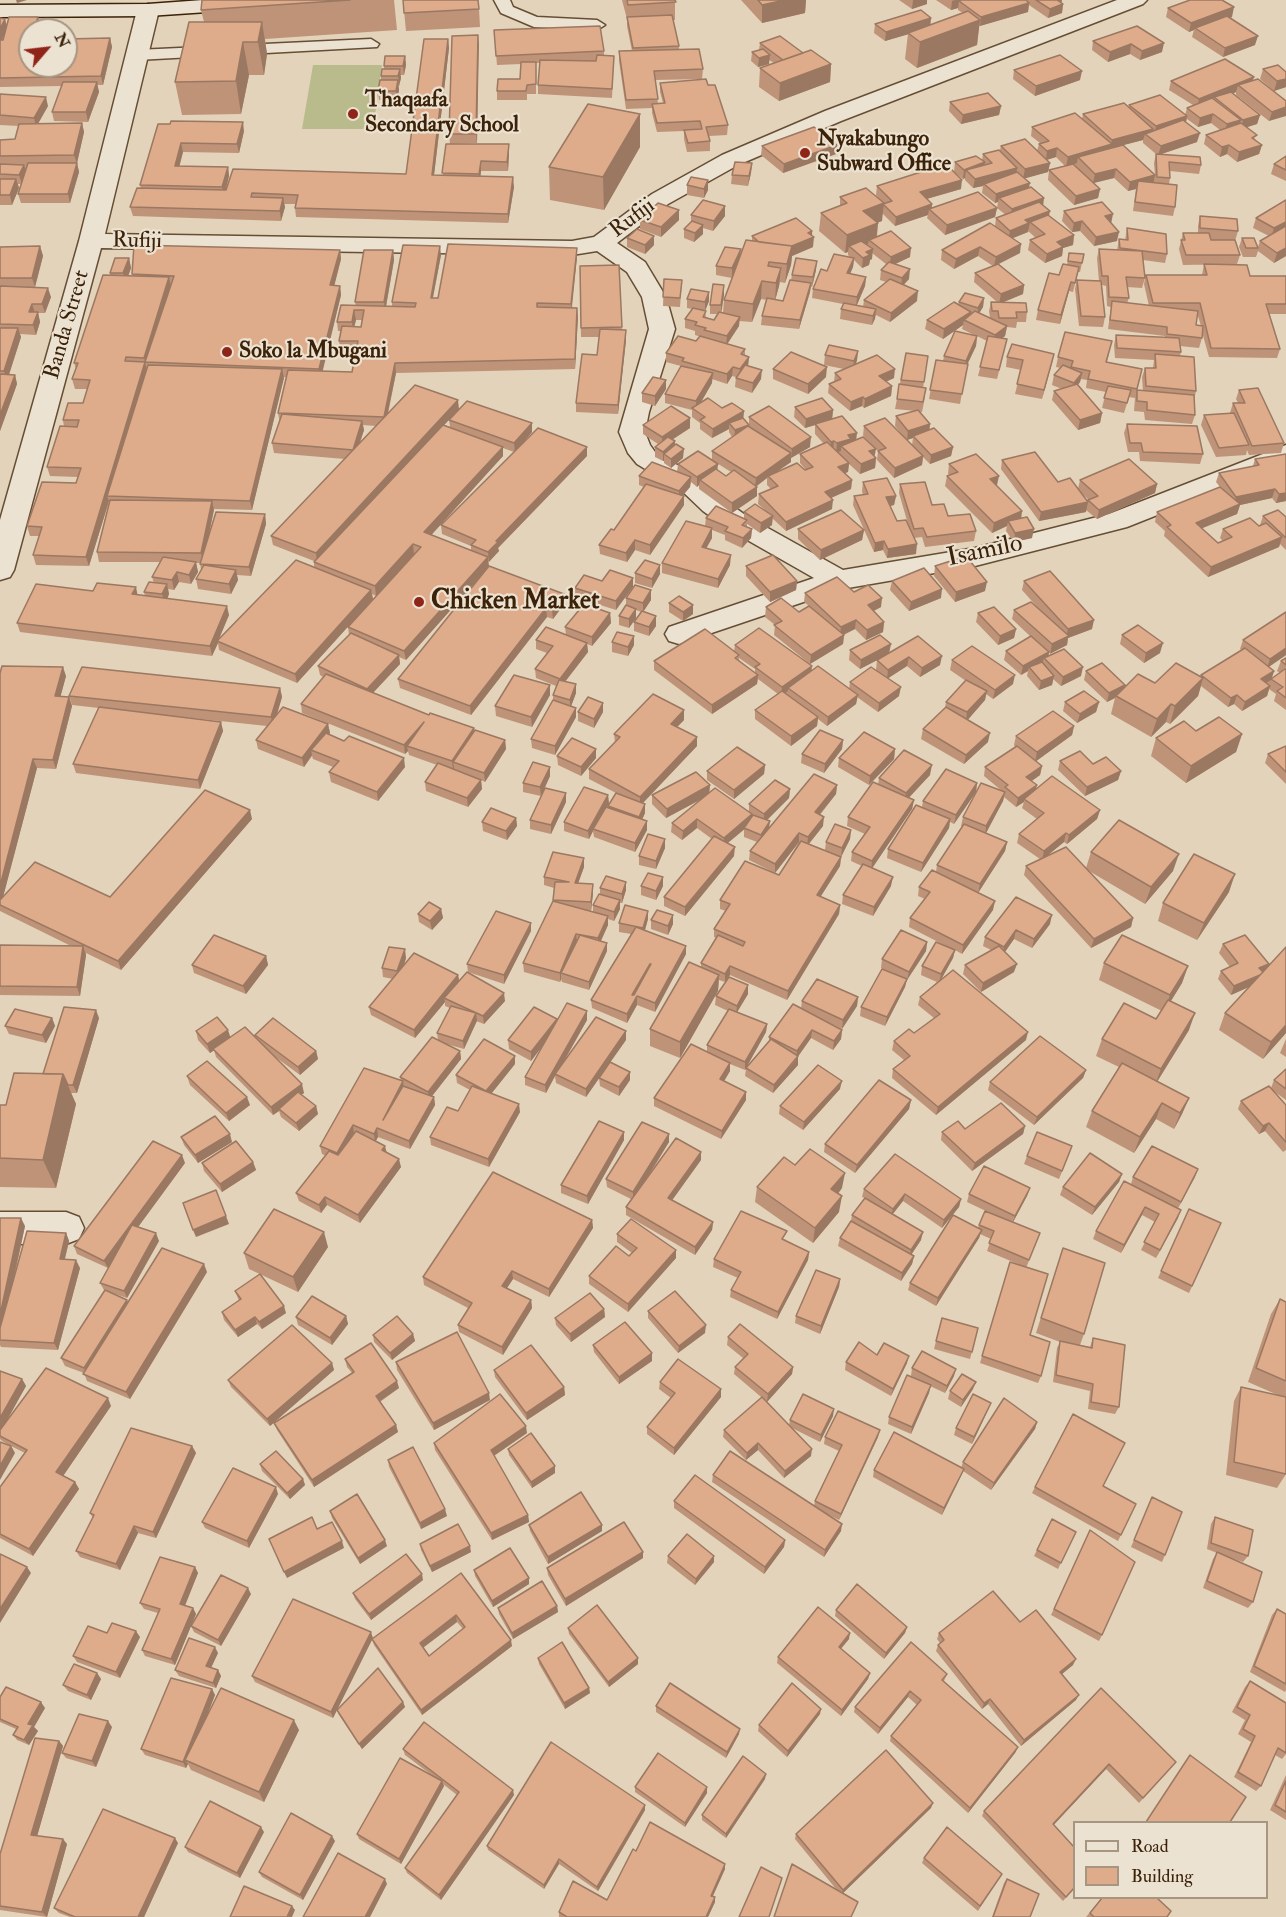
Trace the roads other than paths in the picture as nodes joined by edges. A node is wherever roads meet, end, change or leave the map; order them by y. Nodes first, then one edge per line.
1 (297, 0) edge
2 (502, 0) edge
3 (1136, 0) edge
4 (81, 5) edge
5 (148, 10) junction
6 (0, 11) edge
7 (597, 25) edge
8 (372, 44) dead end
9 (137, 55) junction
10 (91, 241) junction
11 (601, 243) junction
12 (1286, 454) edge
13 (0, 570) edge
14 (839, 580) junction
15 (679, 634) dead end
16 (0, 1228) edge
17 (66, 1228) dead end

1 - 5 street
2 - 7 lane
3 - 11 street, Rufiji
4 - 5 street
4 - 6 street
5 - 9 street, Banda Street
8 - 9 lane
9 - 10 street, Banda Street
10 - 11 street, Rufiji
10 - 13 street, Banda Street
11 - 14 street
12 - 14 street, Isamilo
14 - 15 street, Isamilo
16 - 17 street

